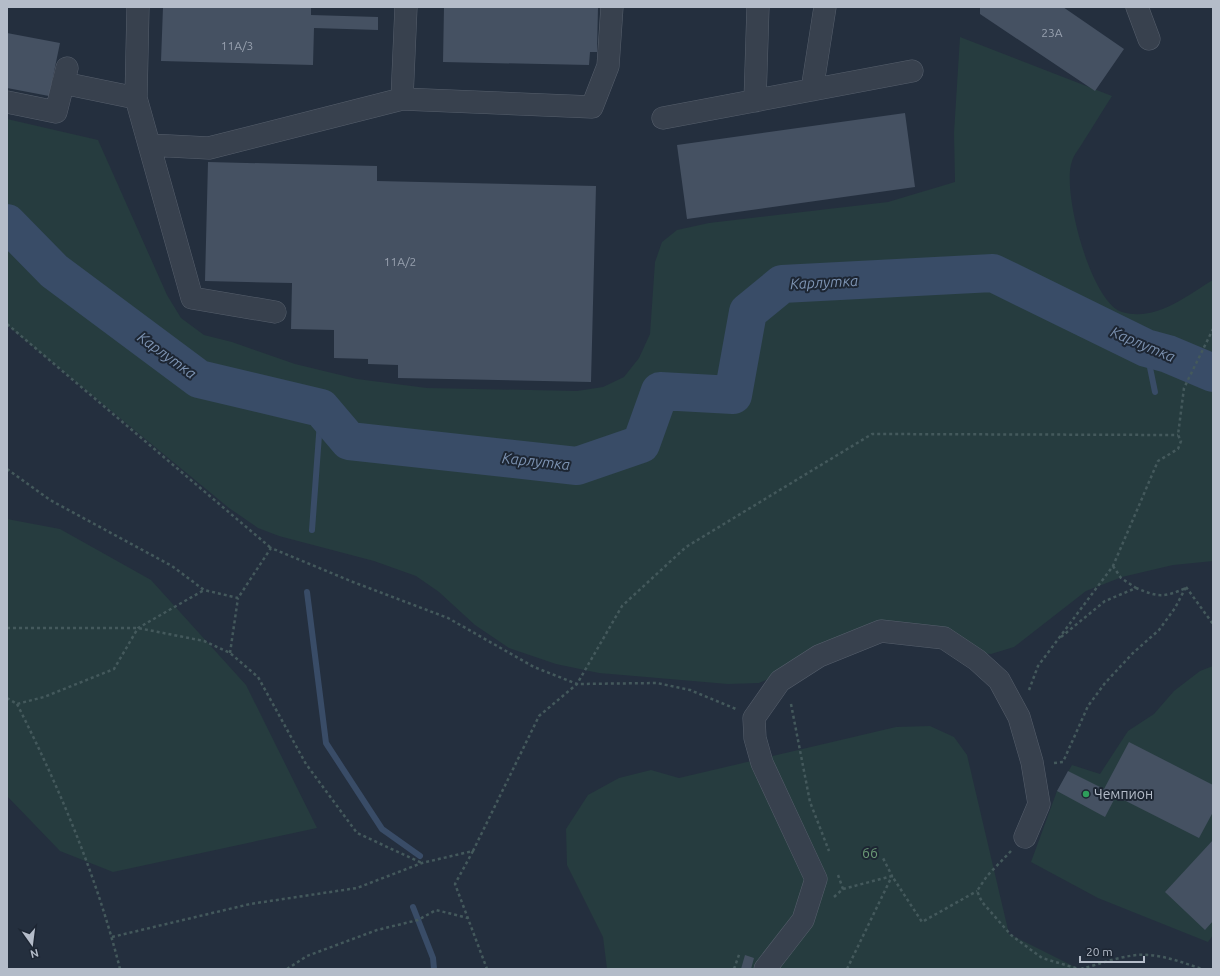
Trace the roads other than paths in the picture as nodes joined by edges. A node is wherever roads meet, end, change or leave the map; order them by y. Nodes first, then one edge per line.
1 (138, 7) edge
2 (406, 7) edge
3 (612, 7) edge
4 (758, 7) edge
5 (825, 7) edge
6 (1137, 7) edge
7 (1149, 39) dead end
8 (912, 71) dead end
9 (812, 90) junction
10 (136, 98) junction
11 (402, 99) junction
12 (755, 101) junction
13 (7, 102) edge
14 (662, 118) dead end
15 (150, 146) junction
16 (275, 312) dead end
17 (1025, 837) road end
18 (764, 969) edge

1 - 10 lane
2 - 11 lane
3 - 11 lane
4 - 12 lane
5 - 9 lane
6 - 7 lane
8 - 9 lane
9 - 12 lane
10 - 13 lane
10 - 15 lane
11 - 15 lane
12 - 14 lane
15 - 16 lane
17 - 18 lane

